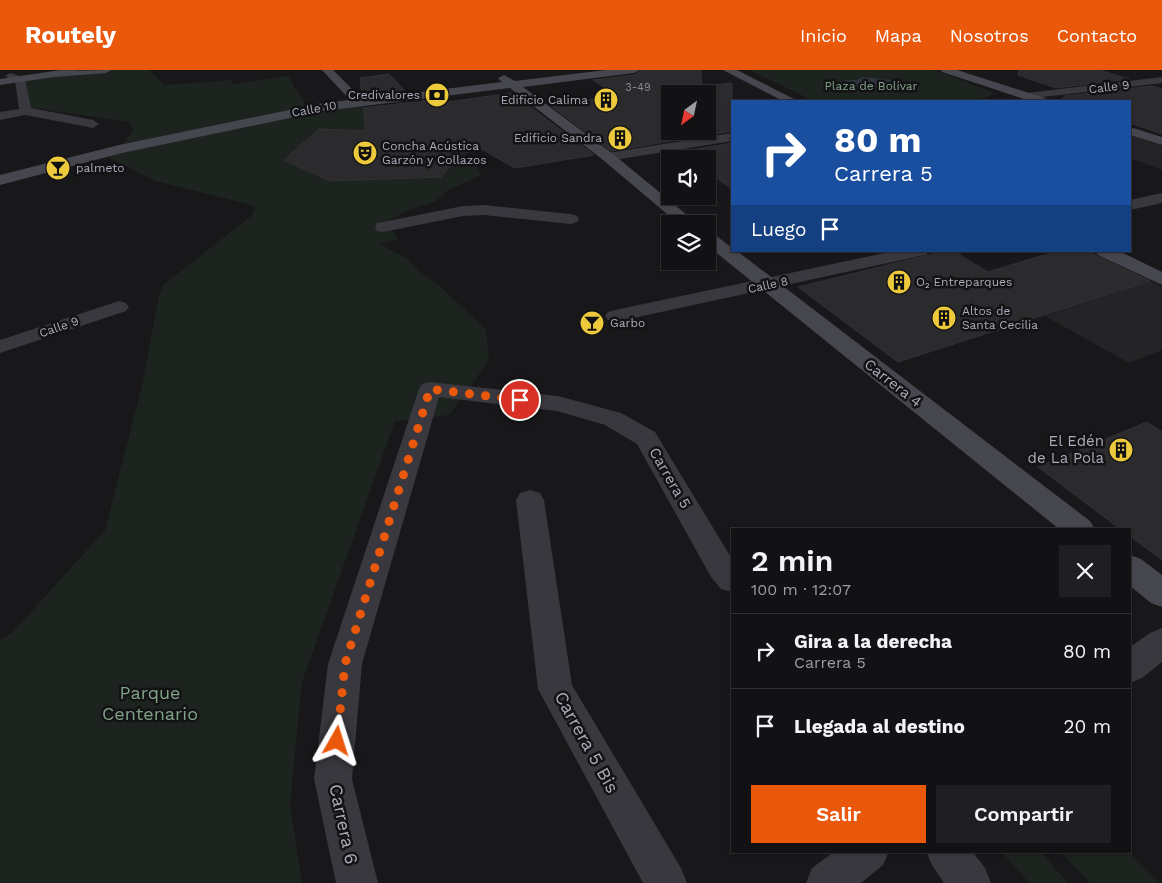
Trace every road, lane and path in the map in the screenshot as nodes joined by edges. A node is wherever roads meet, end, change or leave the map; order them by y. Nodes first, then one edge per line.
1 (72, 70) edge
2 (106, 70) edge
3 (327, 70) edge
4 (492, 70) edge
5 (634, 70) edge
6 (728, 70) edge
7 (946, 70) edge
8 (54, 74) junction
9 (10, 77) edge
10 (1162, 80) edge
11 (0, 82) edge
12 (512, 84) junction
13 (364, 88) dead end
14 (1026, 96) junction
15 (375, 100) junction
16 (790, 100) edge
17 (1038, 100) edge
18 (358, 102) junction
19 (25, 111) junction
20 (0, 116) edge
21 (93, 124) dead end
22 (1131, 131) edge
23 (731, 137) edge
24 (1162, 141) edge
25 (608, 157) junction
26 (0, 180) edge
27 (1162, 198) edge
28 (1131, 205) edge
29 (679, 215) edge
30 (572, 219) dead end
31 (384, 227) dead end
32 (716, 244) edge
33 (916, 252) edge
34 (1106, 252) edge
35 (1162, 279) edge
36 (767, 285) junction
37 (119, 307) dead end
38 (615, 316) dead end
39 (0, 347) edge
40 (430, 389) joint
41 (530, 500) dead end
42 (1079, 528) edge
43 (1131, 569) edge
44 (731, 579) edge
45 (1162, 593) edge
46 (1162, 644) edge
47 (1131, 666) edge
48 (866, 853) edge
49 (948, 853) edge
50 (357, 883) edge
51 (666, 883) edge
52 (827, 883) edge
53 (970, 883) edge

1 - 8 street
2 - 8 main road
3 - 18 main road
4 - 12 main road
5 - 12 main road, Calle 10
6 - 16 main road
7 - 14 main road
8 - 9 main road
9 - 11 main road
9 - 19 street
10 - 14 street, Calle 9
12 - 15 main road, Calle 10
12 - 25 main road
13 - 15 main road
14 - 17 main road
15 - 18 main road, Calle 10
18 - 26 main road, Calle 10
19 - 20 street
19 - 21 street
22 - 24 main road
23 - 25 street
25 - 29 main road
27 - 28 street
30 - 31 street
32 - 36 main road, Carrera 4
33 - 36 street, Calle 8
34 - 35 main road
36 - 38 street, Calle 8
36 - 42 main road, Carrera 4
37 - 39 street, Calle 9
40 - 44 street, Carrera 5
40 - 50 street, Carrera 6
41 - 51 street, Carrera 5 Bis
43 - 45 main road
46 - 47 street
48 - 52 street
49 - 53 street

